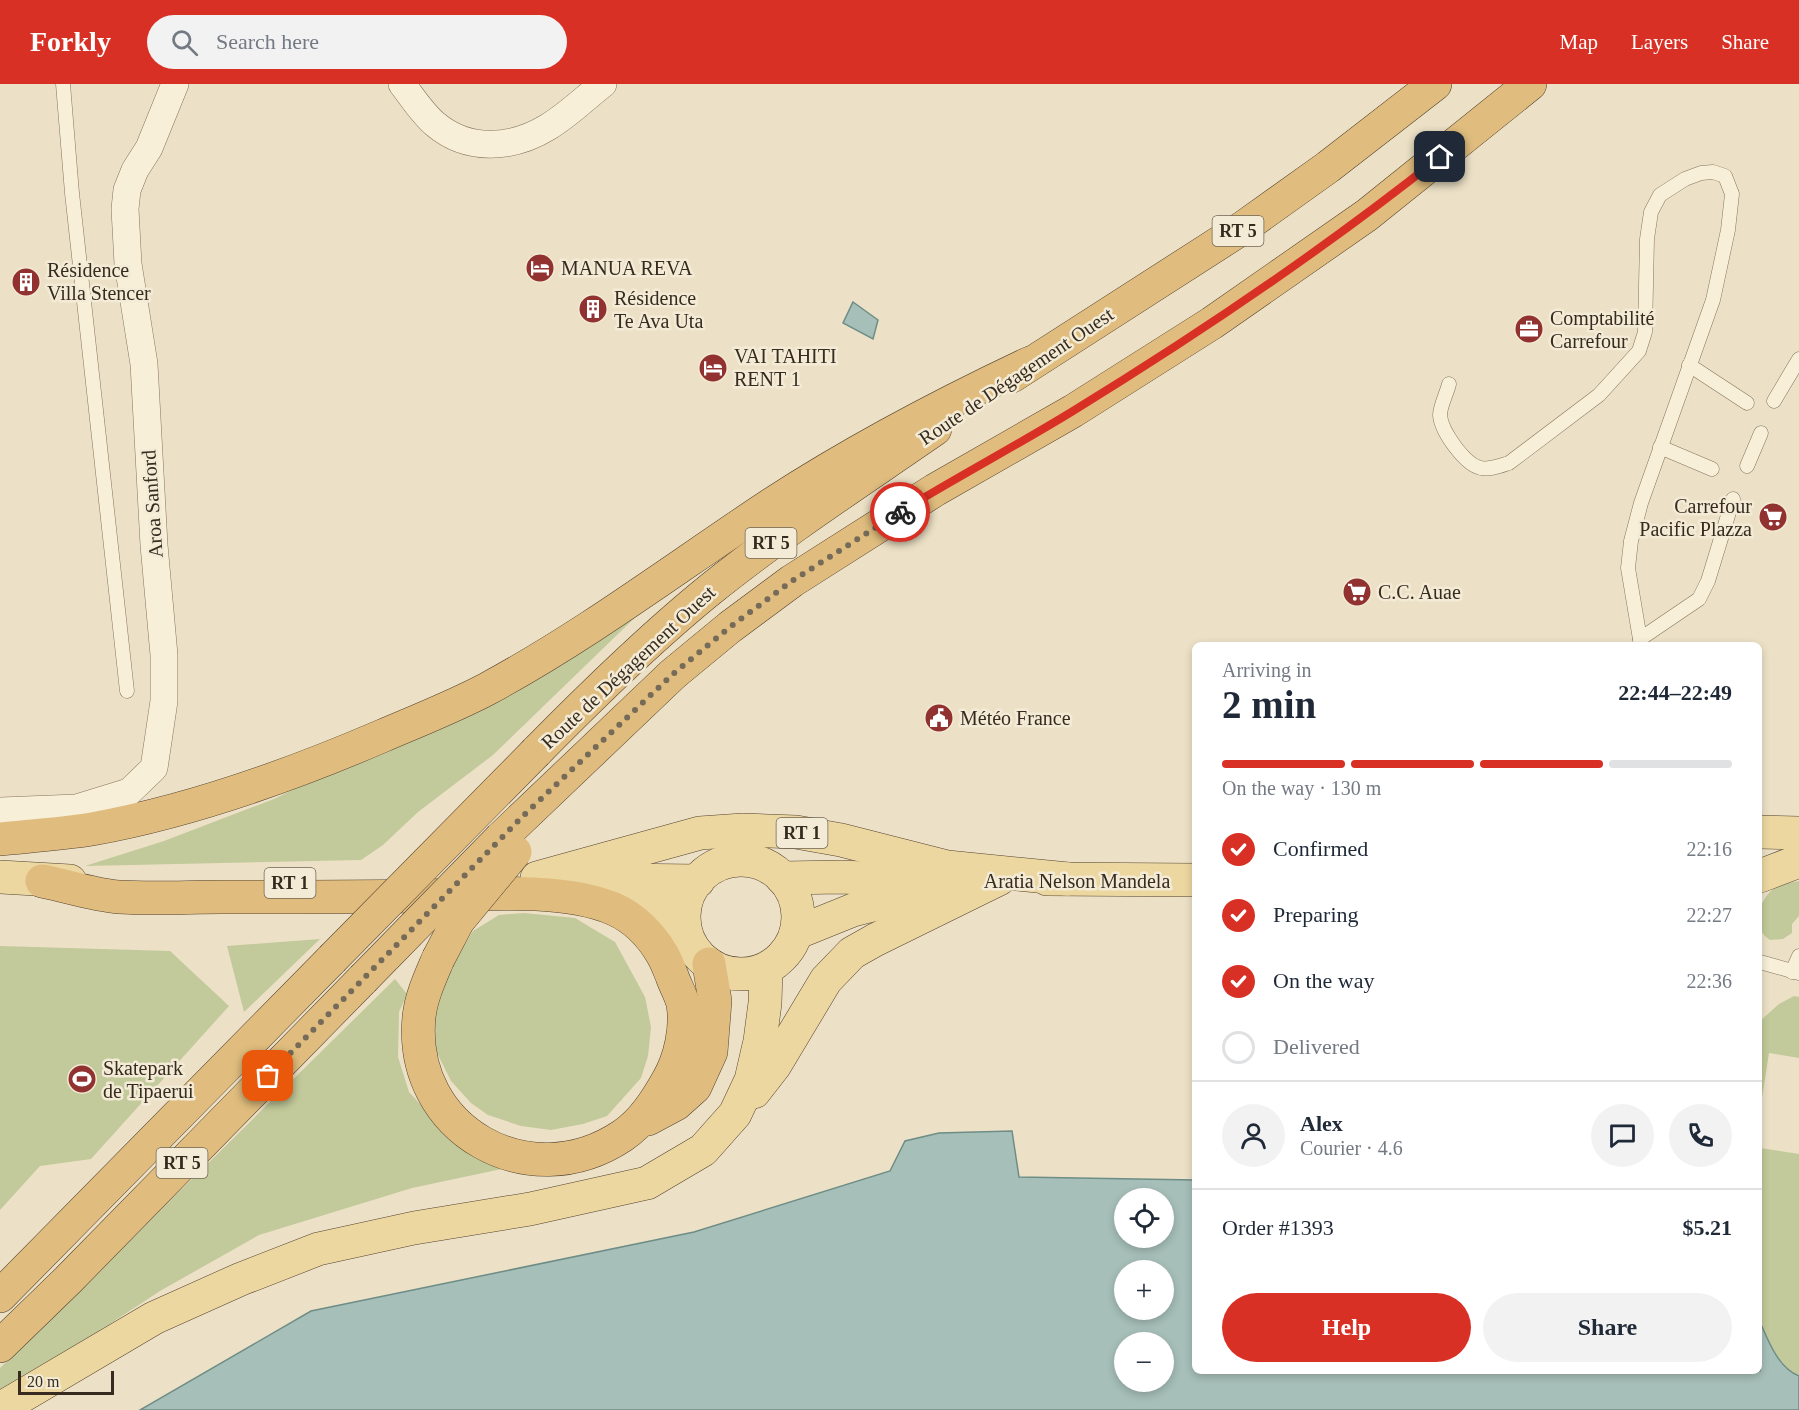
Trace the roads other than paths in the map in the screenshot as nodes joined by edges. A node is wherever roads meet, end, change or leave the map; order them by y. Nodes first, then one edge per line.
1 (63, 84) edge
2 (175, 84) edge
3 (402, 84) edge
4 (603, 84) edge
5 (1435, 84) edge
6 (1530, 84) edge
7 (1799, 359) edge
8 (1030, 363) junction
9 (1689, 365) junction
10 (1449, 384) dead end
11 (1774, 401) dead end
12 (1747, 403) dead end
13 (1761, 433) dead end
14 (1660, 447) junction
15 (1747, 466) dead end
16 (1712, 469) dead end
17 (1733, 499) dead end
18 (1640, 642) edge
19 (127, 691) dead end
20 (0, 811) edge
21 (1762, 832) edge
22 (1799, 833) edge
23 (0, 839) edge
24 (508, 845) junction
25 (1799, 861) edge
26 (1762, 875) edge
27 (0, 877) edge
28 (537, 878) junction
29 (782, 878) junction
30 (999, 879) junction
31 (1068, 879) junction
32 (698, 880) junction
33 (1192, 880) edge
34 (42, 881) junction
35 (959, 883) junction
36 (686, 930) junction
37 (795, 933) junction
38 (1799, 956) edge
39 (1762, 963) edge
40 (709, 964) junction
41 (766, 969) junction
42 (1795, 972) edge
43 (735, 1114) junction
44 (632, 1127) junction
45 (0, 1296) edge
46 (0, 1346) edge
47 (0, 1409) edge

1 - 19 lane
2 - 20 street, Aroa Sanford
3 - 4 street
5 - 8 highway, Route de Dégagement Ouest / RT 5
6 - 24 highway, Route de Dégagement Ouest / RT 5
7 - 11 lane
8 - 23 highway
8 - 45 highway, Route de Dégagement Ouest / RT 5, bridge
9 - 10 lane
9 - 12 lane
9 - 14 lane
13 - 15 lane
14 - 16 lane
14 - 18 lane
17 - 18 lane
21 - 22 main road
24 - 44 highway, bridge
24 - 46 highway, RT 5, bridge
25 - 26 main road
27 - 34 main road, RT 1
28 - 31 main road, RT 1
28 - 32 main road, RT 1
28 - 34 main road, RT 1
28 - 36 main road, RT 1
29 - 32 main road, Aratia Nelson Mandela / RT 1
29 - 35 main road, Aratia Nelson Mandela / RT 1
29 - 37 main road
30 - 31 main road, Aratia Nelson Mandela / RT 1
30 - 35 main road, Aratia Nelson Mandela / RT 1
30 - 43 main road
31 - 33 main road, Aratia Nelson Mandela / RT 1
32 - 36 main road, RT 1
34 - 44 highway
35 - 37 main road, Aratia Nelson Mandela / RT 1
36 - 40 main road, RT 1
37 - 41 main road
38 - 42 lane
39 - 42 lane
40 - 41 main road
40 - 44 highway
41 - 43 main road
43 - 47 main road

